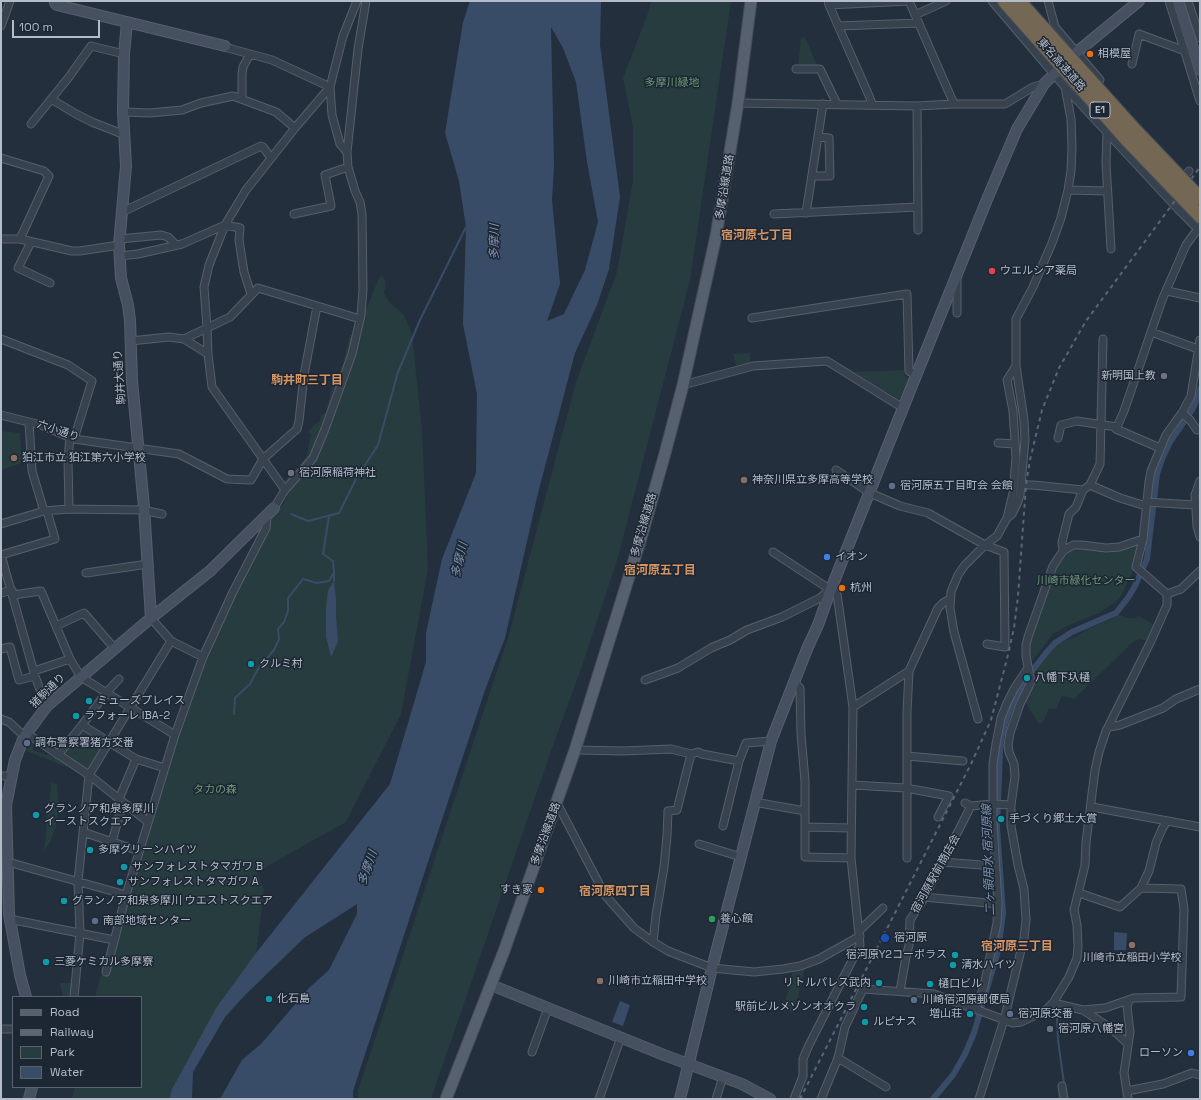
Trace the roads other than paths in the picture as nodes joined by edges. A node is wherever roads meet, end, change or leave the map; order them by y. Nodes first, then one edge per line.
1 (10, 1) edge
2 (55, 1) edge
3 (357, 1) edge
4 (366, 1) edge
5 (751, 1) edge
6 (946, 1) edge
7 (992, 1) edge
8 (1004, 1) edge
9 (1020, 1) edge
10 (1048, 1) edge
11 (1139, 1) edge
12 (1169, 1) edge
13 (1178, 1) edge
14 (1188, 1) edge
15 (829, 3) edge
16 (4, 12) edge
17 (915, 15) junction
18 (127, 22) junction
19 (919, 23) junction
20 (1, 26) edge
21 (838, 26) junction
22 (1200, 38) edge
23 (225, 46) joint
24 (1185, 51) junction
25 (1077, 52) junction
26 (124, 54) junction
27 (250, 54) junction
28 (1132, 64) dead end
29 (796, 68) dead end
30 (1200, 70) edge
31 (1054, 74) junction
32 (1100, 80) dead end
33 (1044, 84) junction
34 (330, 87) junction
35 (1065, 87) junction
36 (51, 99) junction
37 (242, 99) junction
38 (1200, 101) edge
39 (738, 103) junction
40 (823, 104) junction
41 (837, 104) junction
42 (954, 104) junction
43 (872, 105) junction
44 (917, 106) junction
45 (123, 112) junction
46 (31, 124) dead end
47 (295, 128) junction
48 (1107, 133) junction
49 (125, 135) junction
50 (818, 137) junction
51 (347, 152) junction
52 (1, 158) edge
53 (272, 158) junction
54 (348, 167) junction
55 (1189, 171) dead end
56 (812, 176) junction
57 (1068, 190) junction
58 (1107, 191) junction
59 (1167, 198) junction
60 (1200, 198) edge
61 (918, 207) junction
62 (122, 212) junction
63 (806, 213) junction
64 (294, 214) dead end
65 (774, 214) dead end
66 (226, 225) junction
67 (1199, 225) edge
68 (918, 230) dead end
69 (1, 239) edge
70 (20, 239) junction
71 (31, 242) junction
72 (120, 242) junction
73 (176, 245) junction
74 (1111, 249) dead end
75 (120, 256) junction
76 (957, 274) junction
77 (50, 283) dead end
78 (1167, 291) junction
79 (251, 294) junction
80 (1200, 298) edge
81 (317, 306) junction
82 (957, 313) dead end
83 (752, 318) dead end
84 (360, 319) junction
85 (208, 328) junction
86 (1151, 332) junction
87 (1, 339) edge
88 (184, 339) junction
89 (1103, 339) dead end
90 (1200, 340) edge
91 (130, 341) junction
92 (1198, 349) junction
93 (208, 354) junction
94 (1016, 366) junction
95 (916, 375) junction
96 (683, 385) junction
97 (903, 408) junction
98 (1, 415) edge
99 (1185, 416) junction
100 (29, 422) junction
101 (1100, 424) junction
102 (1117, 427) junction
103 (1200, 430) edge
104 (72, 438) junction
105 (1058, 438) dead end
106 (998, 443) dead end
107 (1015, 444) junction
108 (1160, 448) junction
109 (138, 449) junction
110 (263, 459) junction
111 (836, 470) dead end
112 (1200, 481) edge
113 (1022, 485) junction
114 (1090, 485) junction
115 (285, 490) junction
116 (1083, 490) junction
117 (870, 493) junction
118 (1149, 503) junction
119 (1195, 505) junction
120 (69, 509) junction
121 (144, 510) junction
122 (45, 511) junction
123 (271, 511) junction
124 (162, 514) dead end
125 (1007, 518) junction
126 (1, 524) edge
127 (1200, 537) edge
128 (1143, 539) junction
129 (985, 545) junction
130 (1062, 551) junction
131 (773, 552) dead end
132 (1, 555) edge
133 (148, 564) junction
134 (1200, 571) edge
135 (86, 573) dead end
136 (830, 589) junction
137 (1, 593) edge
138 (13, 593) junction
139 (1167, 594) junction
140 (950, 599) junction
141 (151, 618) junction
142 (56, 626) junction
143 (171, 641) junction
144 (987, 644) dead end
145 (114, 649) junction
146 (1, 650) edge
147 (203, 657) junction
148 (70, 659) junction
149 (1028, 669) junction
150 (909, 671) junction
151 (35, 673) junction
152 (81, 677) junction
153 (119, 679) dead end
154 (645, 680) dead end
155 (794, 682) junction
156 (1200, 689) edge
157 (106, 693) junction
158 (47, 706) junction
159 (131, 707) junction
160 (853, 707) junction
161 (1, 720) edge
162 (978, 720) dead end
163 (82, 725) junction
164 (1109, 727) junction
165 (25, 734) junction
166 (175, 735) junction
167 (771, 741) junction
168 (109, 742) junction
169 (575, 750) junction
170 (691, 754) junction
171 (58, 755) junction
172 (907, 756) junction
173 (136, 759) junction
174 (739, 761) junction
175 (963, 761) dead end
176 (165, 768) junction
177 (89, 775) junction
178 (1, 776) edge
179 (12, 776) junction
180 (852, 785) junction
181 (906, 788) junction
182 (121, 801) junction
183 (754, 802) junction
184 (557, 804) junction
185 (994, 804) junction
186 (4, 805) edge
187 (1009, 805) junction
188 (1092, 807) junction
189 (805, 811) junction
190 (938, 817) dead end
191 (1167, 821) junction
192 (148, 822) junction
193 (723, 826) dead end
194 (805, 827) junction
195 (1200, 827) edge
196 (851, 828) junction
197 (83, 832) junction
198 (112, 842) junction
199 (699, 844) dead end
200 (139, 852) junction
201 (741, 857) junction
202 (851, 858) junction
203 (906, 858) dead end
204 (8, 862) junction
205 (942, 862) junction
206 (995, 866) junction
207 (78, 881) junction
208 (1141, 888) junction
209 (1079, 893) junction
210 (126, 895) junction
211 (924, 897) junction
212 (998, 904) junction
213 (883, 908) dead end
214 (7, 918) edge
215 (80, 933) junction
216 (859, 934) junction
217 (114, 940) junction
218 (653, 942) junction
219 (712, 968) junction
220 (106, 972) dead end
221 (491, 985) junction
222 (900, 991) junction
223 (26, 996) edge
224 (74, 996) edge
225 (1129, 1001) junction
226 (1053, 1003) junction
227 (548, 1008) junction
228 (1083, 1010) junction
229 (980, 1011) junction
230 (1004, 1020) junction
231 (1, 1029) edge
232 (12, 1030) edge
233 (621, 1037) junction
234 (1128, 1044) junction
235 (532, 1052) dead end
236 (838, 1058) junction
237 (688, 1064) junction
238 (1200, 1075) edge
239 (722, 1080) dead end
240 (1062, 1086) dead end
241 (886, 1087) dead end
242 (32, 1088) edge
243 (1127, 1091) junction
244 (29, 1099) edge
245 (446, 1099) edge
246 (599, 1099) edge
247 (680, 1099) edge
248 (716, 1099) edge
249 (770, 1099) edge
250 (794, 1099) edge
251 (821, 1099) edge
252 (979, 1099) edge
253 (1064, 1099) edge
254 (1128, 1099) edge

1 - 16 street
2 - 18 street
3 - 34 street
4 - 51 street
5 - 39 main road, 多摩沿線道路
6 - 17 street
7 - 31 street
8 - 67 highway, 東名高速道路 / E1, bridge
9 - 60 highway, 東名高速道路 / E1, bridge
10 - 25 street
11 - 25 street
12 - 24 street
13 - 30 street
14 - 22 street
15 - 17 street
15 - 21 street
16 - 20 street
17 - 19 street
18 - 23 street
18 - 26 street, 駒井大通り
19 - 21 street
19 - 42 street
21 - 43 street
23 - 27 street
24 - 28 street
24 - 38 street
25 - 31 street
25 - 32 street
26 - 36 street
26 - 45 street, 駒井大通り
27 - 34 street
27 - 37 street
29 - 41 street
31 - 33 street
31 - 35 street
33 - 42 street
33 - 76 street
34 - 47 street
34 - 51 street
35 - 48 street
35 - 57 street
36 - 46 street
36 - 49 street
37 - 45 street
37 - 47 street
39 - 40 street
39 - 96 main road, 多摩沿線道路
40 - 41 street
40 - 50 street
41 - 43 street
42 - 44 street
43 - 44 street
44 - 61 street
45 - 49 street, 駒井大通り
47 - 53 street
48 - 58 street
48 - 59 street
49 - 62 street, 駒井大通り
50 - 56 street
50 - 56 street
51 - 54 street
52 - 70 street
53 - 62 street
53 - 66 street
54 - 64 street
54 - 84 street
55 - 59 street
56 - 63 street
57 - 58 street
57 - 94 street
58 - 74 street
59 - 67 street
61 - 63 street
61 - 68 street
62 - 72 street, 駒井大通り
63 - 65 street
66 - 73 street
66 - 79 street
66 - 85 street
67 - 78 street
69 - 70 street
70 - 71 street
71 - 72 street
71 - 77 street
72 - 73 street
72 - 75 street, 駒井大通り
73 - 75 street
75 - 91 street, 駒井大通り
76 - 82 street
76 - 95 street
78 - 80 street
78 - 86 street
79 - 81 street
79 - 85 street
81 - 84 street
81 - 110 street
83 - 95 street
84 - 115 street
85 - 88 street
85 - 93 street
86 - 92 street
86 - 102 street
87 - 104 street
88 - 91 street
88 - 93 street
89 - 101 street
90 - 92 street
91 - 109 street, 駒井大通り
92 - 99 street
93 - 110 street
94 - 107 street
94 - 113 street
95 - 97 street
96 - 97 street
96 - 169 main road, 多摩沿線道路
97 - 117 street
98 - 100 street, 六小通り
99 - 103 street
99 - 108 street
100 - 104 street, 六小通り
100 - 122 street
101 - 102 street
101 - 105 street
101 - 114 street
102 - 108 street
104 - 109 street, 六小通り
104 - 120 street
106 - 107 street
107 - 125 street
108 - 118 street
109 - 110 street, 六小通り
109 - 121 street, 駒井大通り
110 - 115 street
111 - 117 street
112 - 119 street
113 - 116 street
113 - 125 street
114 - 116 street
114 - 118 street
115 - 123 street
116 - 130 street
117 - 129 street
117 - 136 street
118 - 119 street
118 - 128 street
119 - 127 street
120 - 121 street
120 - 122 street
121 - 124 street
121 - 133 street, 駒井大通り
122 - 126 street
122 - 132 street
123 - 141 street, 猪駒通り
123 - 147 street
125 - 129 street
128 - 130 street
128 - 139 street
129 - 140 street
129 - 144 street
130 - 149 street
131 - 136 street
132 - 138 street
133 - 135 street
133 - 141 street, 駒井大通り
134 - 139 street
136 - 154 street
136 - 155 street
136 - 160 street
137 - 138 street
138 - 142 street
138 - 151 street
139 - 164 street
140 - 150 street
140 - 162 street
141 - 143 street
141 - 145 street, 猪駒通り
142 - 145 street
142 - 148 street
143 - 147 street
143 - 159 street
145 - 152 street, 猪駒通り
146 - 151 street
147 - 166 street
148 - 151 street
148 - 152 street
149 - 185 street
149 - 187 street
150 - 160 street
150 - 172 street
151 - 158 street
152 - 157 street
152 - 158 street, 猪駒通り
153 - 157 street
155 - 167 street
155 - 189 street
156 - 164 street
157 - 159 street
157 - 163 street
158 - 165 street, 猪駒通り
159 - 166 street
159 - 168 street
160 - 180 street
161 - 165 street
163 - 168 street
163 - 171 street
164 - 188 street
165 - 171 street
165 - 179 street, 猪駒通り
166 - 176 street
167 - 174 street
167 - 183 street
168 - 173 street
168 - 177 street
169 - 170 street
169 - 184 main road, 多摩沿線道路
170 - 174 street
170 - 218 street
171 - 177 street
172 - 175 street
172 - 181 street
173 - 176 street
173 - 182 street
174 - 193 street
176 - 192 street
177 - 182 street
177 - 197 street
178 - 179 street
179 - 186 street, 猪駒通り
180 - 181 street
180 - 196 street
181 - 190 street
181 - 203 street
182 - 192 street
182 - 198 street
183 - 189 street
183 - 201 street
184 - 218 street
184 - 221 main road, 多摩沿線道路
185 - 187 street
185 - 205 street, 宿河原駅前商店会
185 - 206 street
186 - 204 street, 猪駒通り
187 - 230 street
188 - 191 street
188 - 209 street
189 - 194 street
191 - 195 street
191 - 208 street
192 - 200 street
194 - 196 street
194 - 202 street
196 - 202 street
197 - 198 street
197 - 207 street
198 - 200 street
199 - 201 street
200 - 210 street
201 - 219 street
202 - 216 street
204 - 207 street
204 - 214 street, 猪駒通り
205 - 206 street
205 - 211 street, 宿河原駅前商店会
206 - 212 street
207 - 210 street
207 - 215 street
208 - 209 street
208 - 225 street
209 - 226 street
210 - 217 street
211 - 212 street
211 - 222 street, 宿河原駅前商店会
212 - 229 street
213 - 216 street
214 - 215 street
214 - 223 street, 猪駒通り
215 - 217 street
215 - 224 street
216 - 219 street
216 - 250 street
217 - 220 street
218 - 219 street
219 - 237 street
221 - 227 street
221 - 245 main road, 多摩沿線道路
222 - 229 street
222 - 236 street
225 - 228 street
225 - 234 street
226 - 228 street
226 - 230 street
227 - 233 street
227 - 235 street
228 - 234 street
229 - 230 street
230 - 252 street
231 - 232 street
233 - 237 street
233 - 246 street
234 - 243 street
236 - 241 street
236 - 251 street
237 - 247 street
237 - 249 street
238 - 243 street
239 - 248 street
240 - 253 street
242 - 244 street
243 - 254 street

